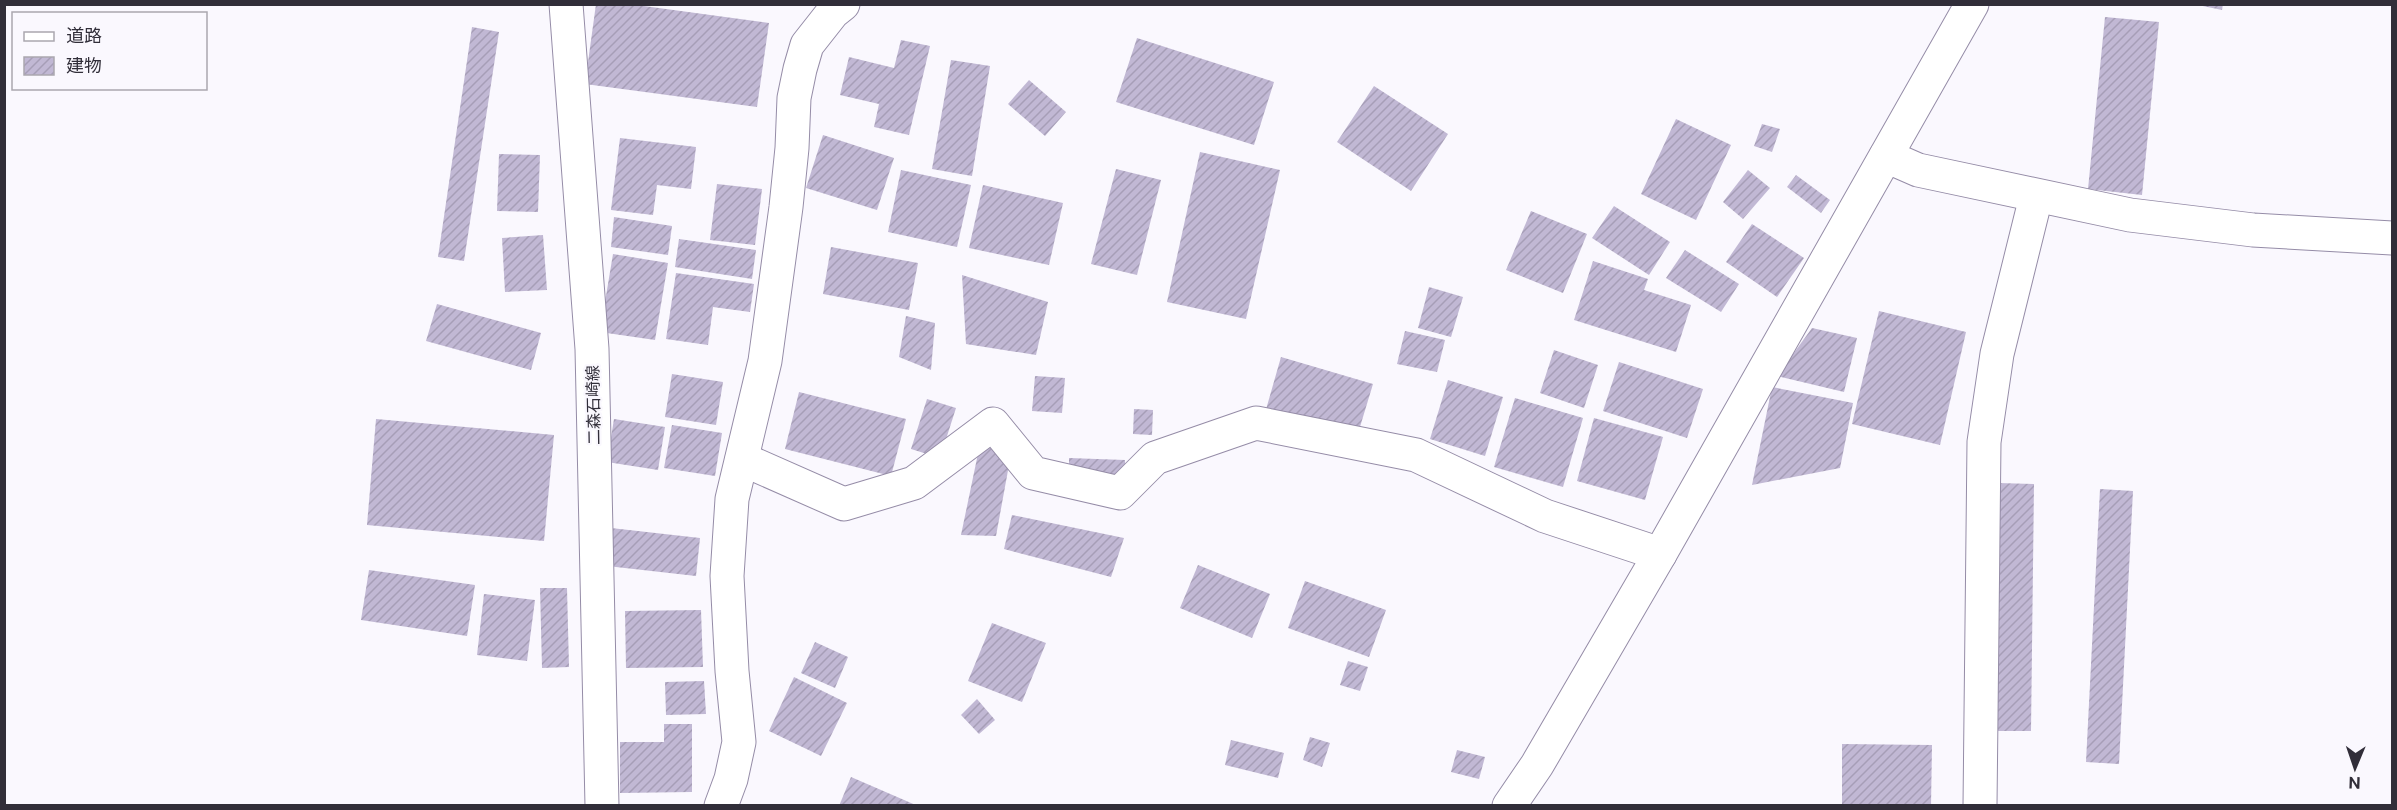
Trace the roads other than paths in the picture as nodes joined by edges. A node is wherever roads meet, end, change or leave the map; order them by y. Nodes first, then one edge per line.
1 (566, 4) edge
2 (843, 4) edge
3 (1972, 4) edge
4 (1886, 156) junction
5 (2036, 197) junction
6 (2392, 238) edge
7 (742, 459) junction
8 (1660, 554) junction
9 (602, 806) edge
10 (721, 806) edge
11 (1509, 806) edge
12 (1980, 806) edge

1 - 9 street, 二森石崎線
2 - 7 street
3 - 4 street
4 - 5 street
4 - 8 street
5 - 6 street
5 - 12 street
7 - 8 street
7 - 10 street
8 - 11 street

